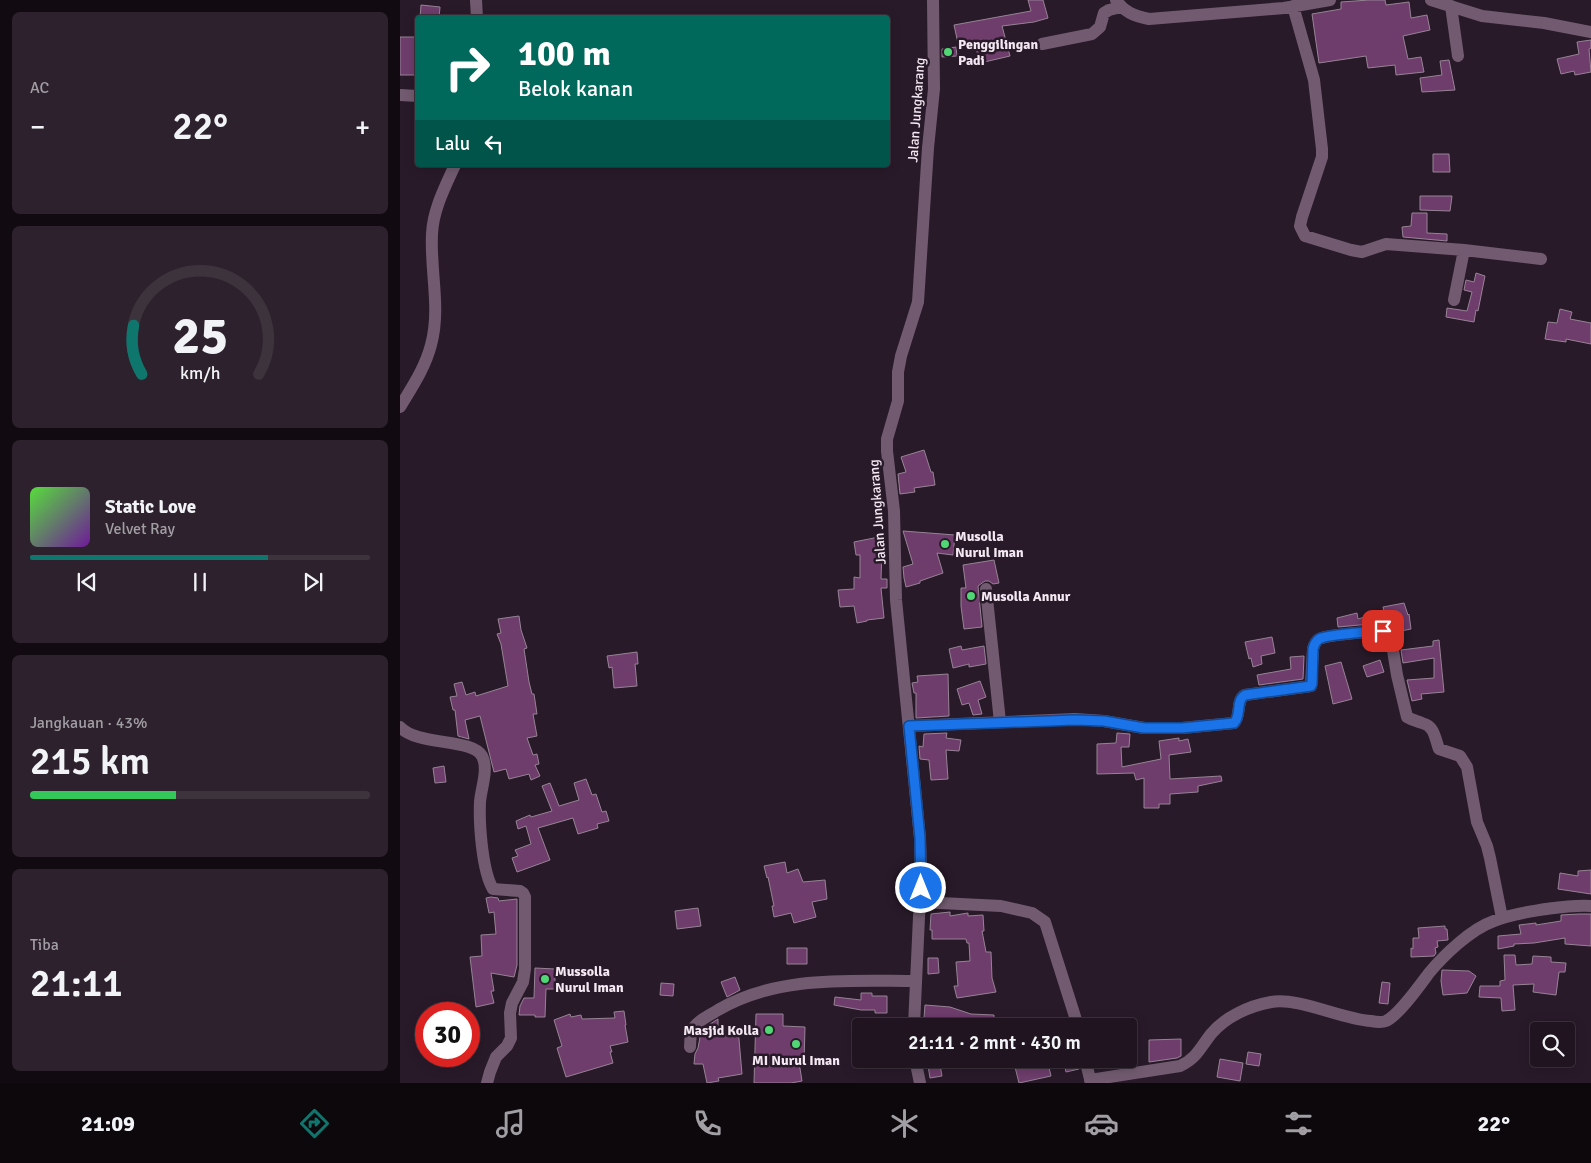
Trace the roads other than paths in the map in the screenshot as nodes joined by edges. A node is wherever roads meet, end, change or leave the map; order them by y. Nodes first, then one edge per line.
1 (476, 0) edge
2 (933, 0) edge
3 (1330, 0) edge
4 (1431, 0) edge
5 (1118, 4) edge
6 (1293, 6) junction
7 (1451, 6) junction
8 (477, 15) edge
9 (1591, 32) edge
10 (1042, 44) dead end
11 (1458, 56) dead end
12 (400, 95) edge
13 (415, 96) edge
14 (454, 167) edge
15 (1464, 250) junction
16 (1541, 259) dead end
17 (1454, 300) dead end
18 (400, 407) edge
19 (986, 588) dead end
20 (1000, 722) junction
21 (909, 726) junction
22 (400, 727) edge
23 (920, 902) junction
24 (1591, 906) edge
25 (1502, 918) junction
26 (916, 980) junction
27 (914, 1018) edge
28 (1075, 1018) edge
29 (690, 1046) dead end
30 (917, 1068) edge
31 (1087, 1068) edge
32 (1091, 1081) edge
33 (487, 1083) edge
34 (920, 1083) edge

1 - 8 street
2 - 21 street, Jalan Jungkarang
3 - 6 street
4 - 7 street
5 - 6 street
5 - 10 street
6 - 15 street
7 - 9 street
7 - 11 street
12 - 13 street
14 - 18 street
15 - 16 street
15 - 17 street
19 - 20 street
20 - 21 street
20 - 25 street
21 - 23 street, Jalan Jungkarang
22 - 33 street
23 - 26 street, Jalan Jungkarang
23 - 28 street
24 - 25 street
25 - 32 street
26 - 27 street, Jalan Jungkarang
26 - 29 street
30 - 34 street
31 - 32 street

